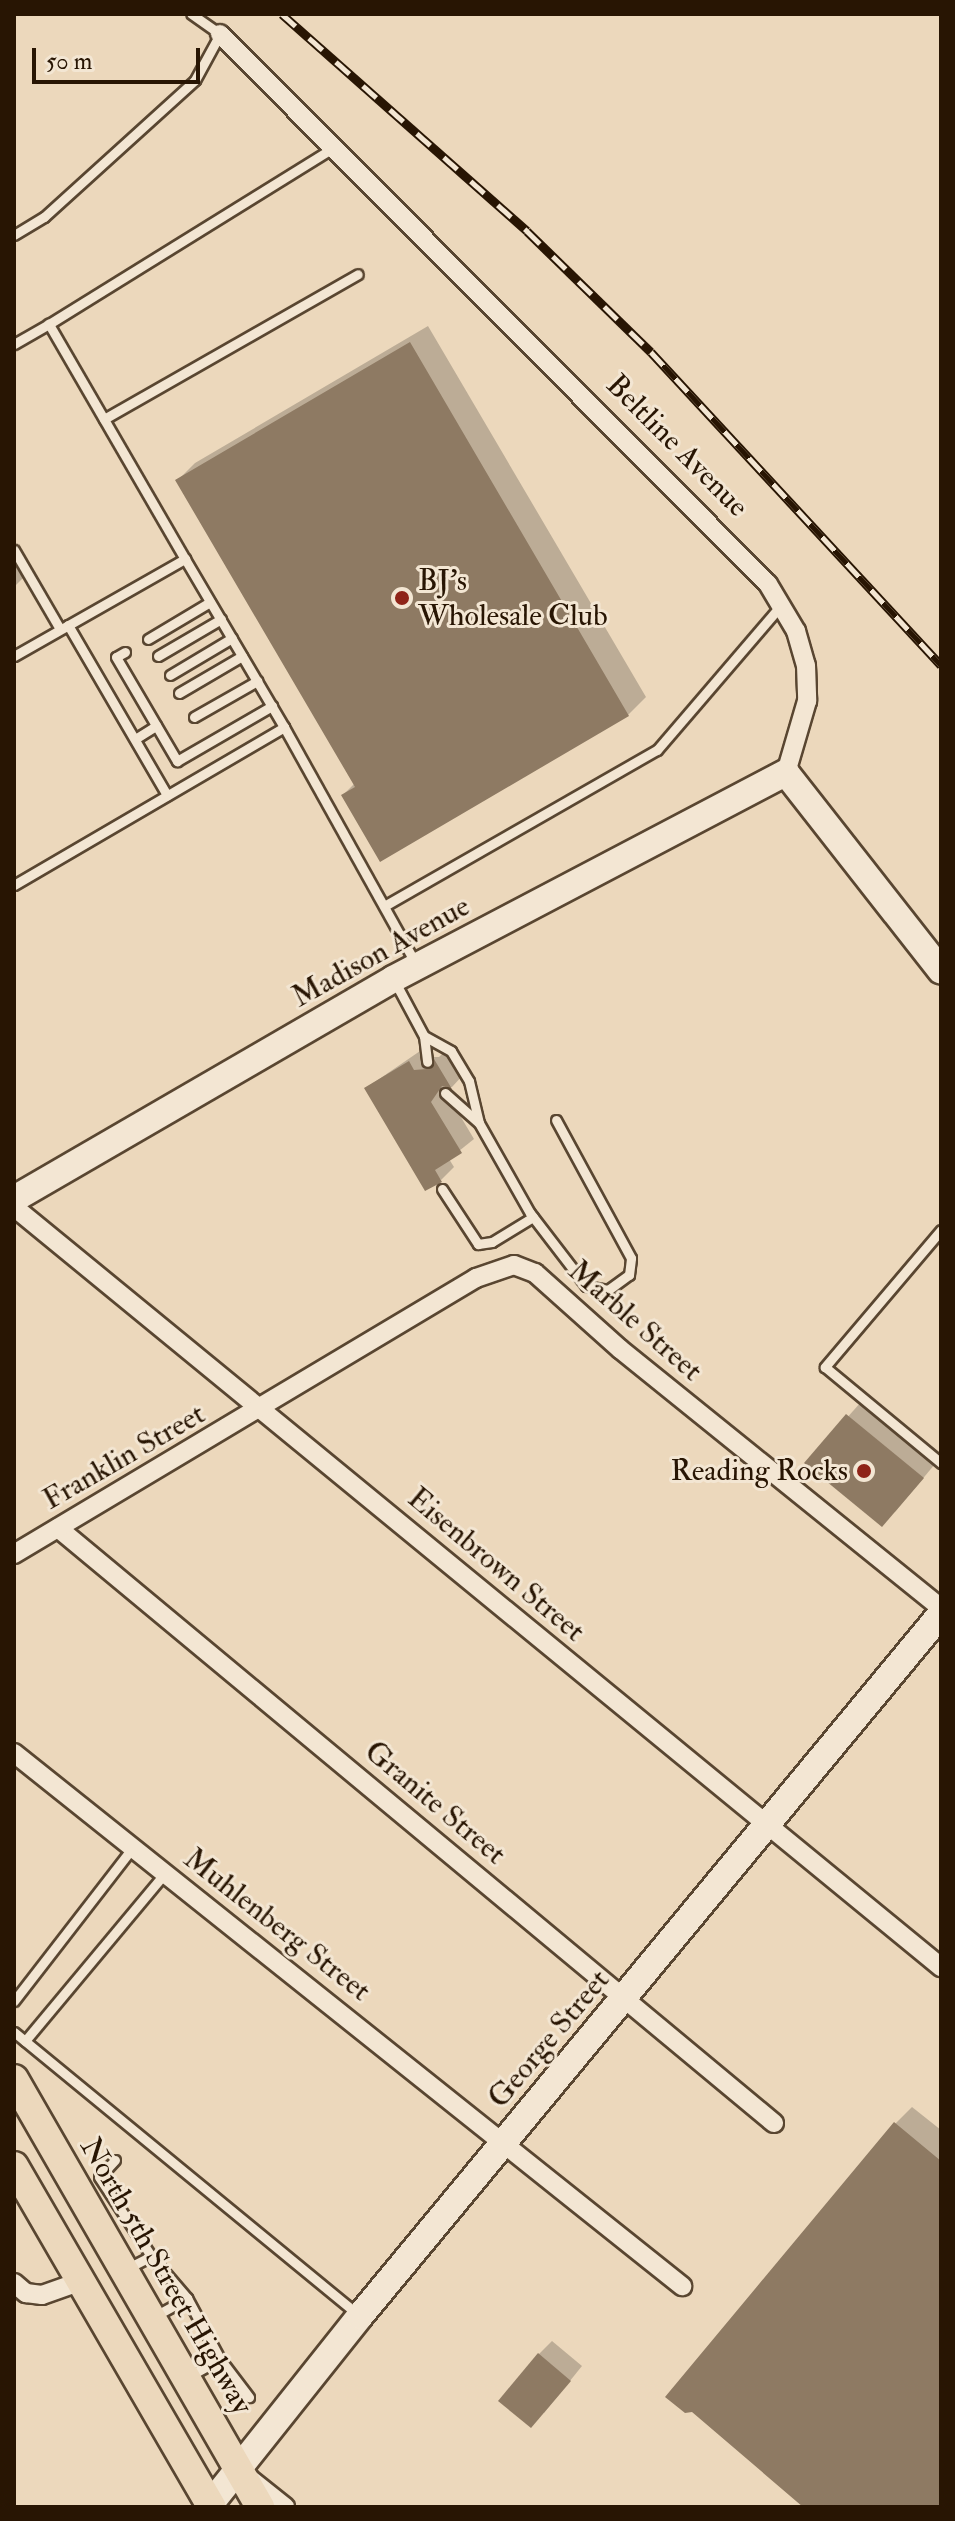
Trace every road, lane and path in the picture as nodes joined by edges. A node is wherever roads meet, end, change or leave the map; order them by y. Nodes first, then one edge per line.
1 (191, 14) edge
2 (220, 34) junction
3 (336, 146) junction
4 (14, 235) edge
5 (358, 274) dead end
6 (49, 324) junction
7 (14, 344) edge
8 (104, 419) junction
9 (14, 550) edge
10 (185, 559) junction
11 (210, 602) junction
12 (782, 604) junction
13 (221, 619) junction
14 (64, 627) junction
15 (232, 638) junction
16 (148, 639) dead end
17 (125, 652) dead end
18 (14, 656) edge
19 (158, 656) dead end
20 (242, 656) junction
21 (170, 675) dead end
22 (257, 681) junction
23 (179, 693) dead end
24 (272, 706) junction
25 (194, 717) dead end
26 (284, 727) junction
27 (163, 731) junction
28 (135, 739) junction
29 (786, 773) junction
30 (167, 795) junction
31 (14, 885) edge
32 (386, 905) junction
33 (417, 967) junction
34 (941, 971) edge
35 (393, 979) junction
36 (424, 1036) junction
37 (427, 1062) dead end
38 (445, 1093) dead end
39 (556, 1120) dead end
40 (479, 1123) junction
41 (442, 1189) dead end
42 (14, 1199) edge
43 (14, 1207) edge
44 (533, 1217) junction
45 (941, 1230) edge
46 (263, 1408) junction
47 (941, 1463) edge
48 (58, 1528) junction
49 (14, 1554) edge
50 (941, 1611) edge
51 (14, 1753) edge
52 (767, 1825) junction
53 (133, 1847) junction
54 (165, 1873) junction
55 (941, 1967) edge
56 (626, 1996) junction
57 (14, 2001) edge
58 (14, 2032) edge
59 (25, 2041) junction
60 (14, 2079) edge
61 (774, 2123) dead end
62 (505, 2142) junction
63 (115, 2160) dead end
64 (14, 2166) edge
65 (100, 2203) junction
66 (151, 2256) junction
67 (124, 2270) junction
68 (82, 2281) junction
69 (14, 2283) edge
70 (682, 2286) dead end
71 (187, 2298) junction
72 (360, 2316) junction
73 (151, 2318) junction
74 (220, 2359) junction
75 (186, 2378) junction
76 (249, 2397) dead end
77 (239, 2471) junction
78 (210, 2506) edge
79 (260, 2507) edge
80 (285, 2507) edge

1 - 2 lane
2 - 3 street, Beltline Avenue
2 - 4 lane
3 - 6 lane
3 - 12 street, Beltline Avenue
5 - 8 lane
6 - 7 lane
6 - 8 lane
8 - 10 lane
9 - 14 lane
10 - 11 lane
10 - 14 lane
11 - 13 lane
11 - 16 lane
12 - 29 street, Beltline Avenue
12 - 32 lane
13 - 15 lane
13 - 19 lane
14 - 18 lane
14 - 28 lane
15 - 20 lane
15 - 21 lane
17 - 27 lane
20 - 22 lane
20 - 23 lane
22 - 24 lane
22 - 25 lane
24 - 26 lane
24 - 27 lane
26 - 30 lane
26 - 32 lane
27 - 28 lane
28 - 30 lane
29 - 33 street, Madison Avenue
29 - 34 street
30 - 31 lane
32 - 33 lane
33 - 35 street, Madison Avenue
35 - 36 lane
35 - 42 street, Madison Avenue
36 - 37 lane
36 - 40 lane
38 - 40 lane
39 - 44 lane
40 - 44 lane
41 - 44 lane
43 - 46 street, Eisenbrown Street
45 - 47 lane
46 - 48 street, Franklin Street
46 - 50 street, Marble Street
46 - 52 street, Eisenbrown Street
48 - 49 street, Franklin Street
48 - 56 street, Granite Street
50 - 52 street, George Street
51 - 53 street, Muhlenberg Street
52 - 55 street, Eisenbrown Street
52 - 56 street, George Street
53 - 54 street, Muhlenberg Street
53 - 57 lane
54 - 59 lane
54 - 62 street, Muhlenberg Street
56 - 61 street, Granite Street
56 - 62 street, George Street
58 - 59 lane
59 - 72 lane
60 - 65 main road, North 5th Street Highway
62 - 70 street, Muhlenberg Street
62 - 72 street, George Street
63 - 65 lane
64 - 68 main road
65 - 66 lane
65 - 67 main road, North 5th Street Highway
66 - 67 lane
66 - 71 lane
67 - 73 main road, North 5th Street Highway
68 - 69 street
68 - 78 main road
71 - 73 lane
71 - 74 lane
72 - 77 street, George Street
73 - 75 main road, North 5th Street Highway
74 - 75 lane
74 - 76 lane
75 - 77 main road, North 5th Street Highway
77 - 78 street, George Street
77 - 79 main road, North 5th Street Highway
77 - 80 street

